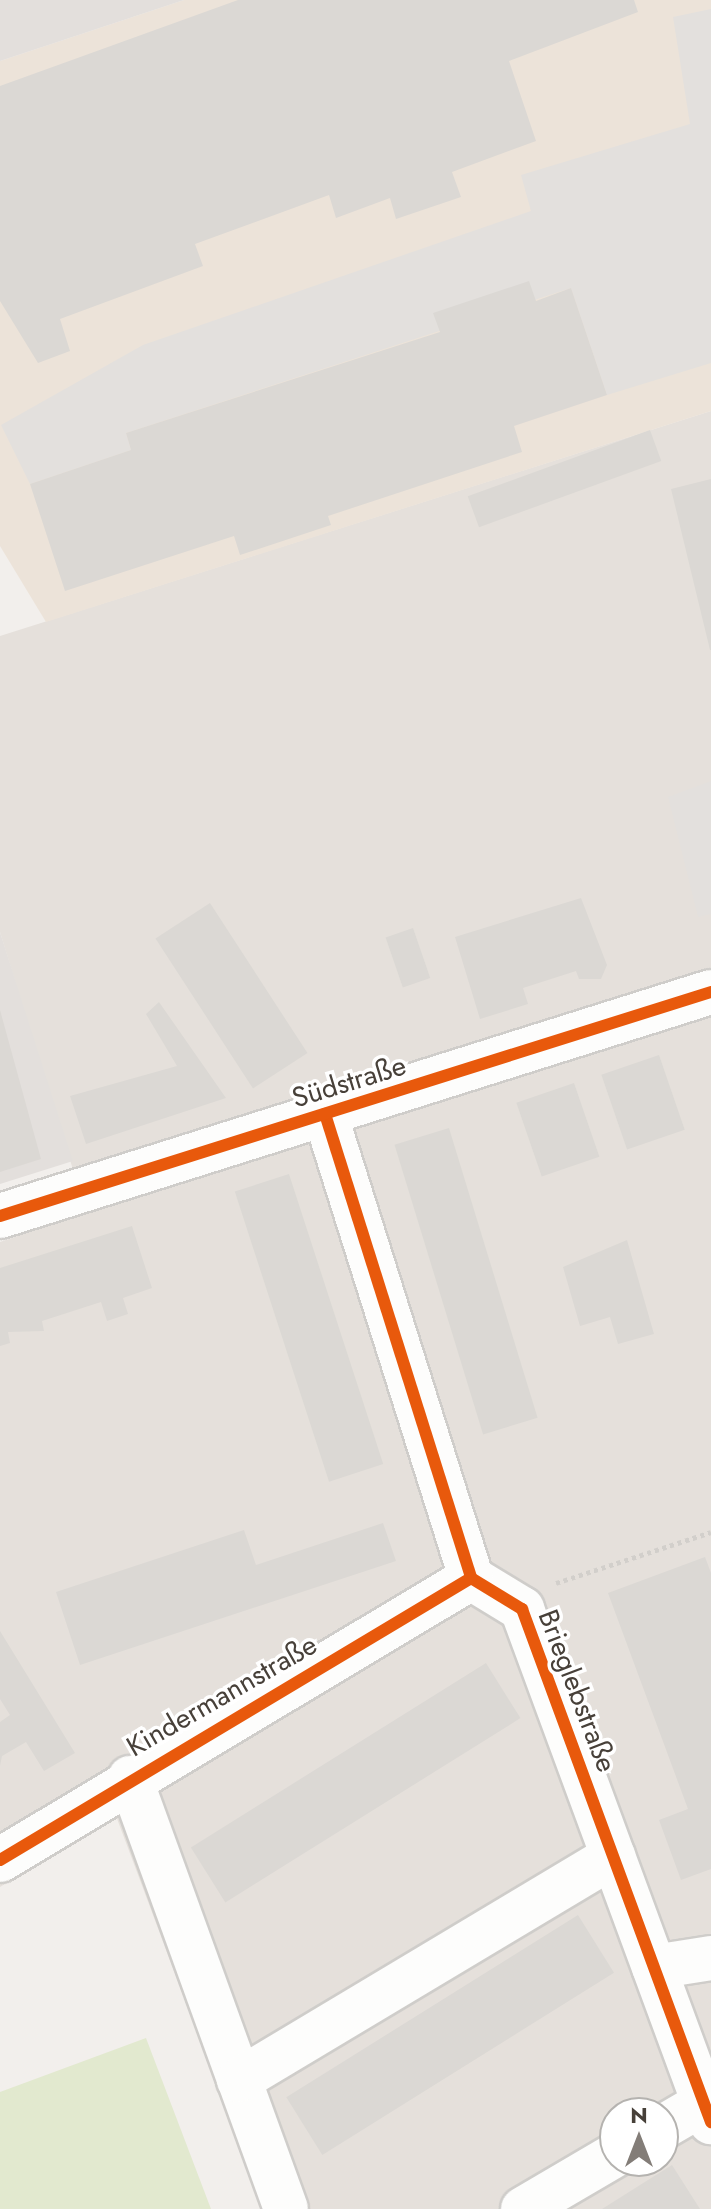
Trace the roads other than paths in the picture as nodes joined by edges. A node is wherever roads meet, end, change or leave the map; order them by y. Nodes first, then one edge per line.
1 (711, 992) edge
2 (325, 1114) junction
3 (0, 1216) edge
4 (488, 1589) junction
5 (130, 1778) junction
6 (613, 1856) junction
7 (0, 1860) edge
8 (711, 1958) edge
9 (654, 1967) junction
10 (239, 2080) junction
11 (708, 2112) edge
12 (679, 2122) edge
13 (599, 2164) edge
14 (286, 2209) edge
15 (523, 2209) edge

1 - 2 street, Südstraße
2 - 3 street, Südstraße
2 - 4 street, Brieglebstraße
4 - 5 street, Kindermannstraße
4 - 6 street, Brieglebstraße
5 - 7 street, Kindermannstraße
5 - 10 street
6 - 9 street, Brieglebstraße
6 - 10 street
8 - 9 street
9 - 11 street, Brieglebstraße
10 - 14 street
11 - 12 street, Brieglebstraße
13 - 15 street

